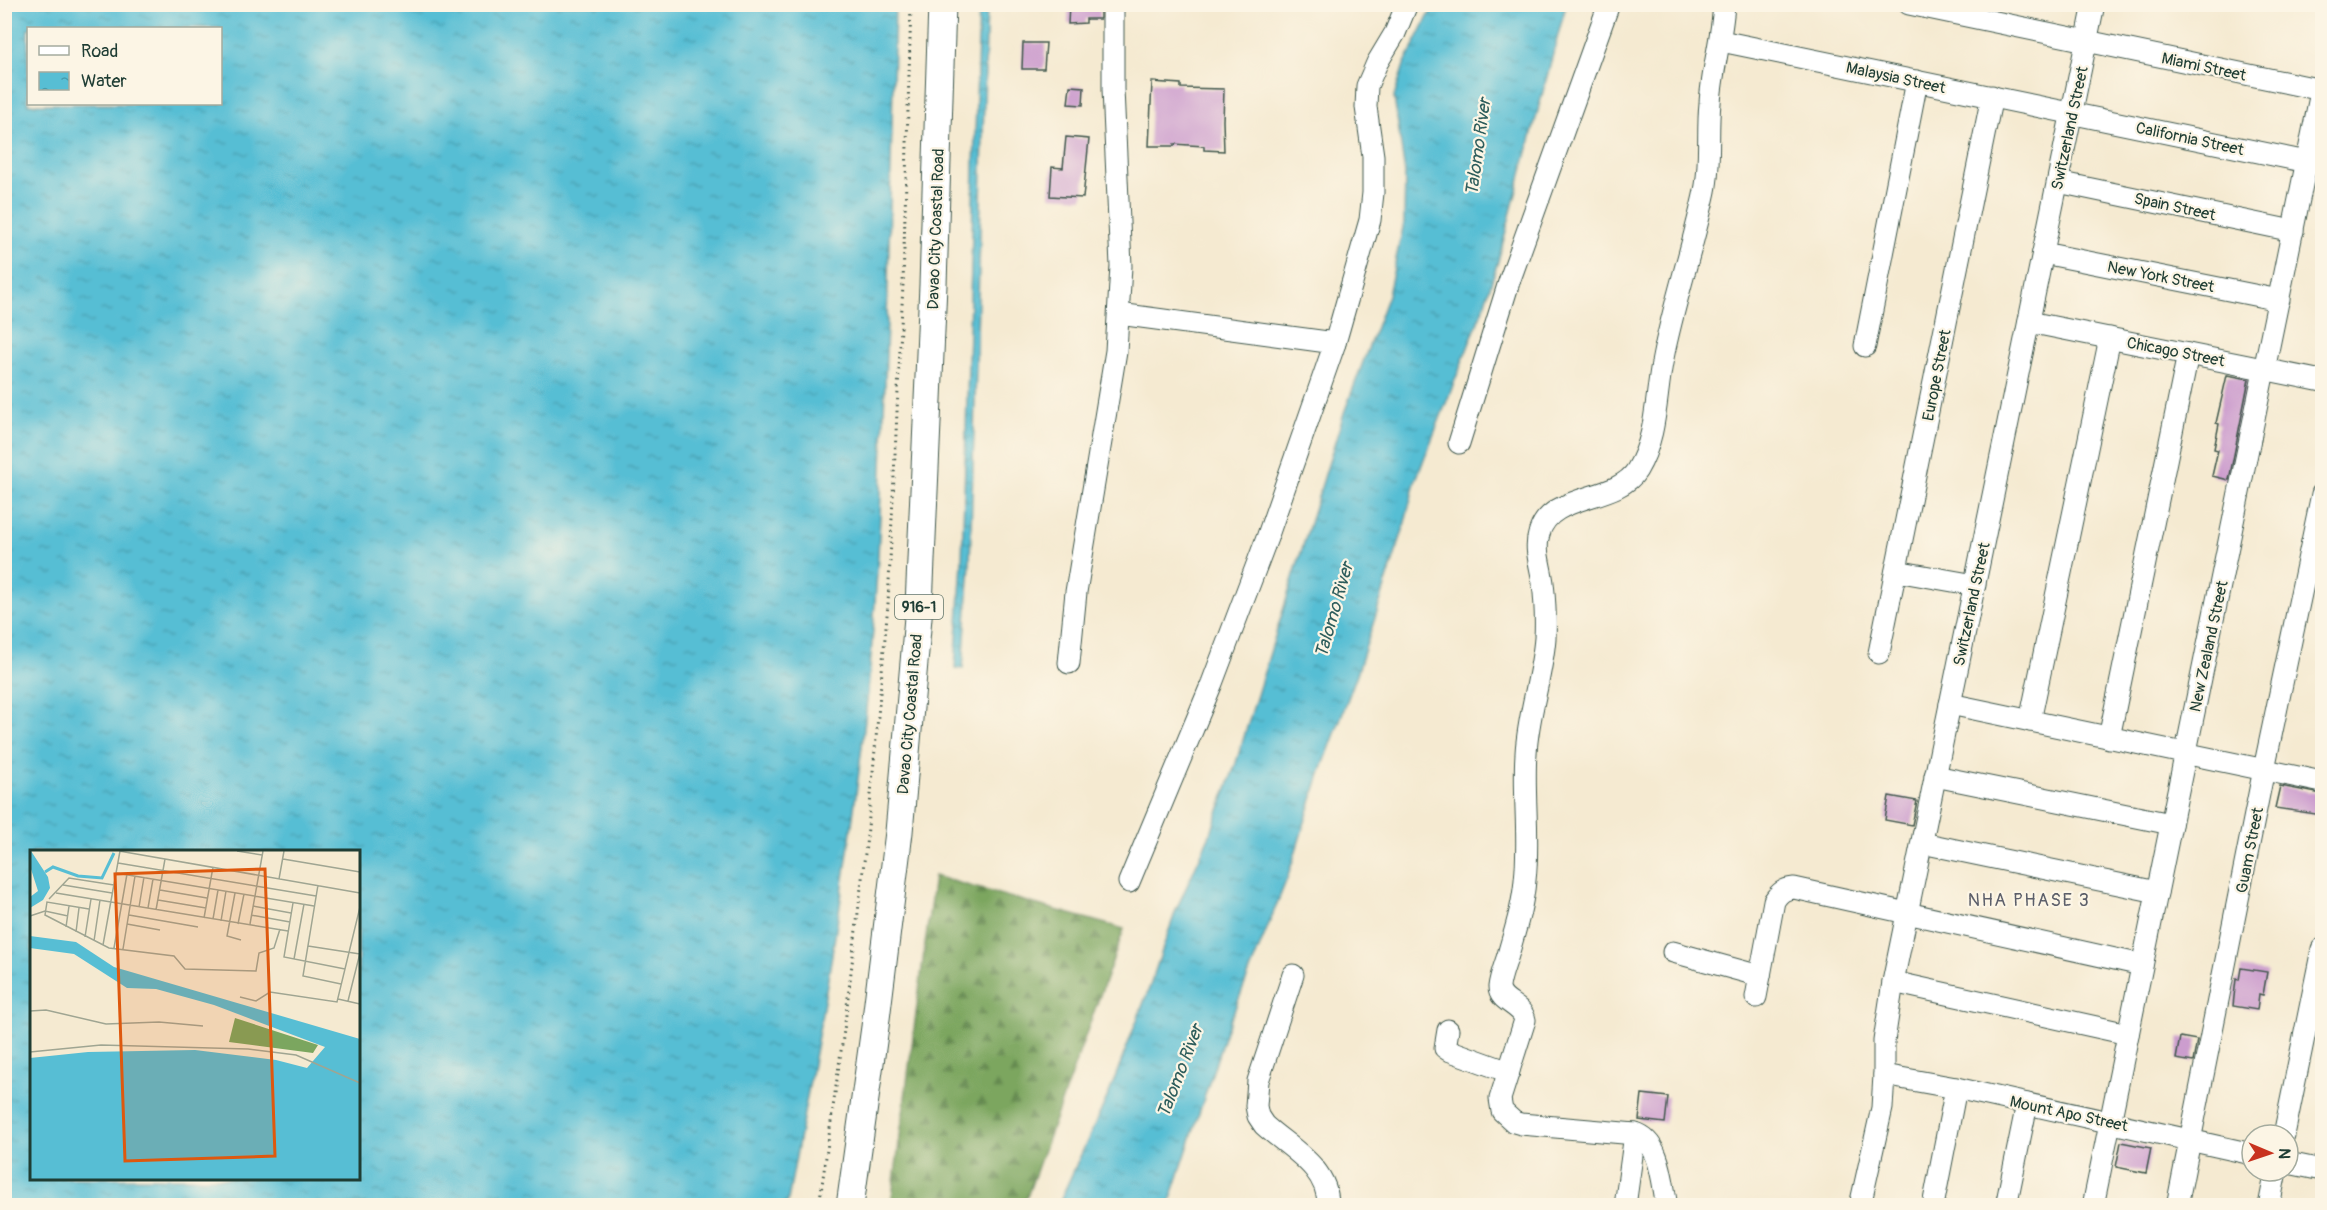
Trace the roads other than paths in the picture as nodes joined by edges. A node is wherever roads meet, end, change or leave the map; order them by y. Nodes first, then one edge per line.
1 (942, 4) edge
2 (1113, 4) edge
3 (1407, 4) edge
4 (1609, 4) edge
5 (1724, 4) edge
6 (1909, 4) edge
7 (2094, 4) edge
8 (1721, 40) junction
9 (2087, 41) junction
10 (1917, 81) junction
11 (2322, 88) edge
12 (1992, 96) junction
13 (2072, 113) junction
14 (2307, 162) junction
15 (2058, 182) junction
16 (2293, 231) junction
17 (2043, 253) junction
18 (2279, 300) junction
19 (1119, 314) junction
20 (2029, 322) junction
21 (2110, 338) junction
22 (1335, 343) junction
23 (1865, 346) dead end
24 (2188, 354) junction
25 (2265, 369) junction
26 (2322, 381) edge
27 (1459, 443) dead end
28 (2322, 494) edge
29 (1896, 571) junction
30 (1975, 585) junction
31 (1879, 654) dead end
32 (1069, 663) dead end
33 (1950, 704) junction
34 (2030, 722) junction
35 (2109, 738) junction
36 (2186, 753) junction
37 (2264, 769) junction
38 (1935, 776) junction
39 (2322, 782) edge
40 (2171, 824) junction
41 (1922, 843) junction
42 (1129, 882) dead end
43 (2157, 892) junction
44 (1907, 913) junction
45 (2322, 950) edge
46 (1673, 952) dead end
47 (2142, 965) junction
48 (1293, 975) dead end
49 (1893, 982) junction
50 (1448, 1030) dead end
51 (2128, 1034) junction
52 (1509, 1072) junction
53 (1884, 1075) junction
54 (1956, 1088) junction
55 (2027, 1104) junction
56 (2110, 1122) junction
57 (2286, 1123) edge
58 (1635, 1134) junction
59 (2191, 1140) junction
60 (2240, 1151) edge
61 (2300, 1165) edge
62 (2322, 1170) edge
63 (2274, 1183) edge
64 (850, 1206) edge
65 (1328, 1206) edge
66 (1625, 1206) edge
67 (1667, 1206) edge
68 (1860, 1206) edge
69 (1933, 1206) edge
70 (2007, 1206) edge
71 (2093, 1206) edge
72 (2177, 1206) edge
73 (2269, 1206) edge

1 - 64 main road, Davao City Coastal Road / 916-1
2 - 19 street
3 - 22 street
4 - 27 street
5 - 8 street
6 - 9 street, Miami Street
7 - 9 street, Switzerland Street
8 - 10 street, Malaysia Street
8 - 52 street
9 - 11 street, Miami Street
9 - 13 street, Switzerland Street
10 - 12 street, Malaysia Street
10 - 23 street
11 - 14 street, New Zealand Street
12 - 13 street, Malaysia Street
12 - 29 street, Europe Street
13 - 14 street, California Street
13 - 15 street, Switzerland Street
14 - 16 street, New Zealand Street
15 - 16 street, Spain Street
15 - 17 street, Switzerland Street
16 - 18 street, New Zealand Street
17 - 18 street, New York Street
17 - 20 street, Switzerland Street
18 - 25 street, New Zealand Street
19 - 22 street
19 - 32 street
20 - 21 street, Chicago Street
20 - 30 street, Switzerland Street
21 - 24 street, Chicago Street
21 - 34 street
22 - 42 street
24 - 25 street, Chicago Street
24 - 35 street
25 - 26 street, Chicago Street
25 - 36 street, New Zealand Street
28 - 37 street, Guam Street
29 - 30 street
29 - 31 street, Europe Street
30 - 33 street, Switzerland Street
33 - 34 street
33 - 38 street, Switzerland Street
34 - 35 street
35 - 36 street
36 - 37 street
36 - 40 street, New Zealand Street
37 - 39 street
37 - 59 street, Guam Street
38 - 40 street
38 - 41 street, Switzerland Street
40 - 43 street, New Zealand Street
41 - 43 street
41 - 44 street, Switzerland Street
43 - 47 street, New Zealand Street
44 - 46 street
44 - 47 street
44 - 49 street, Switzerland Street
45 - 57 street
47 - 51 street, New Zealand Street
48 - 65 street
49 - 51 street
49 - 53 street, Switzerland Street
50 - 52 street
51 - 56 street, New Zealand Street
52 - 58 street
53 - 54 street, Mount Apo Street
53 - 68 street, Switzerland Street
54 - 55 street, Mount Apo Street
54 - 69 street
55 - 56 street, Mount Apo Street
55 - 70 street
56 - 59 street, Mount Apo Street
56 - 71 street, New Zealand Street
58 - 66 street
58 - 67 street
59 - 60 street, Mount Apo Street
59 - 72 street, Guam Street
61 - 62 street
63 - 73 street

